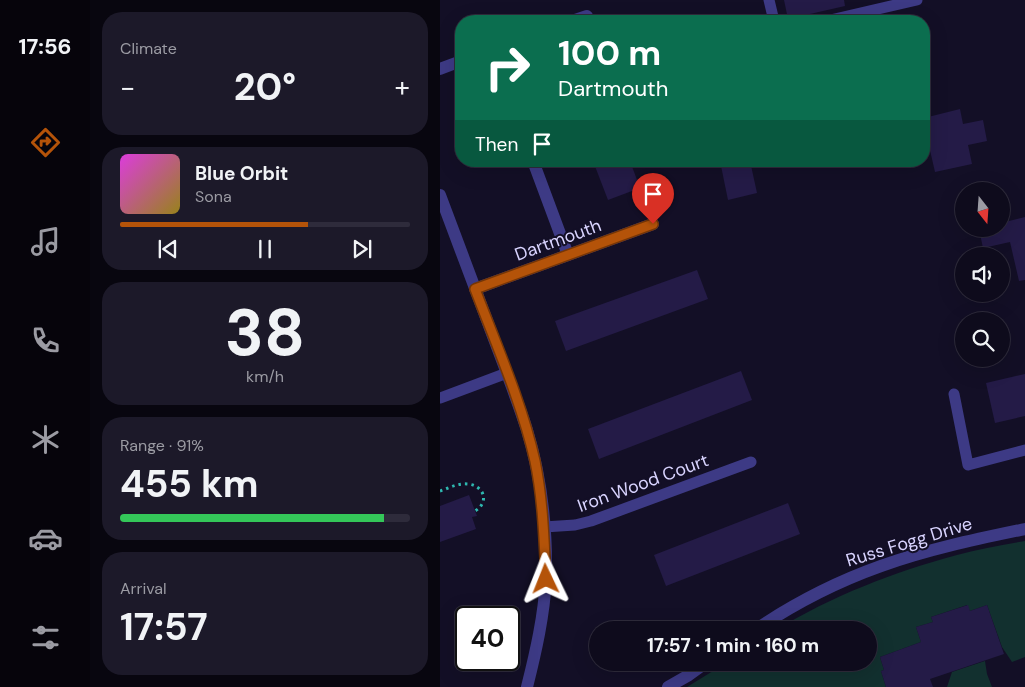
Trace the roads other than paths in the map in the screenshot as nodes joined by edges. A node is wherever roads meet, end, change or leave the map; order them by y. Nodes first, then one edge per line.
1 (769, 0) edge
2 (917, 0) edge
3 (773, 15) edge
4 (852, 15) edge
5 (455, 63) edge
6 (440, 69) edge
7 (535, 167) edge
8 (440, 195) edge
9 (653, 224) dead end
10 (568, 255) junction
11 (475, 289) junction
12 (507, 373) junction
13 (954, 394) dead end
14 (440, 398) edge
15 (1025, 450) edge
16 (751, 462) dead end
17 (544, 528) junction
18 (1025, 529) edge
19 (769, 621) edge
20 (695, 671) edge
21 (527, 687) edge
22 (668, 687) edge

1 - 3 lane
2 - 4 lane
5 - 6 street
7 - 10 street
8 - 11 street
9 - 10 street, Dartmouth
10 - 11 street, Dartmouth
11 - 12 street
12 - 14 lane
12 - 17 street
13 - 15 lane
16 - 17 lane, Iron Wood Court
17 - 21 street
18 - 19 street, Russ Fogg Drive
20 - 22 street

